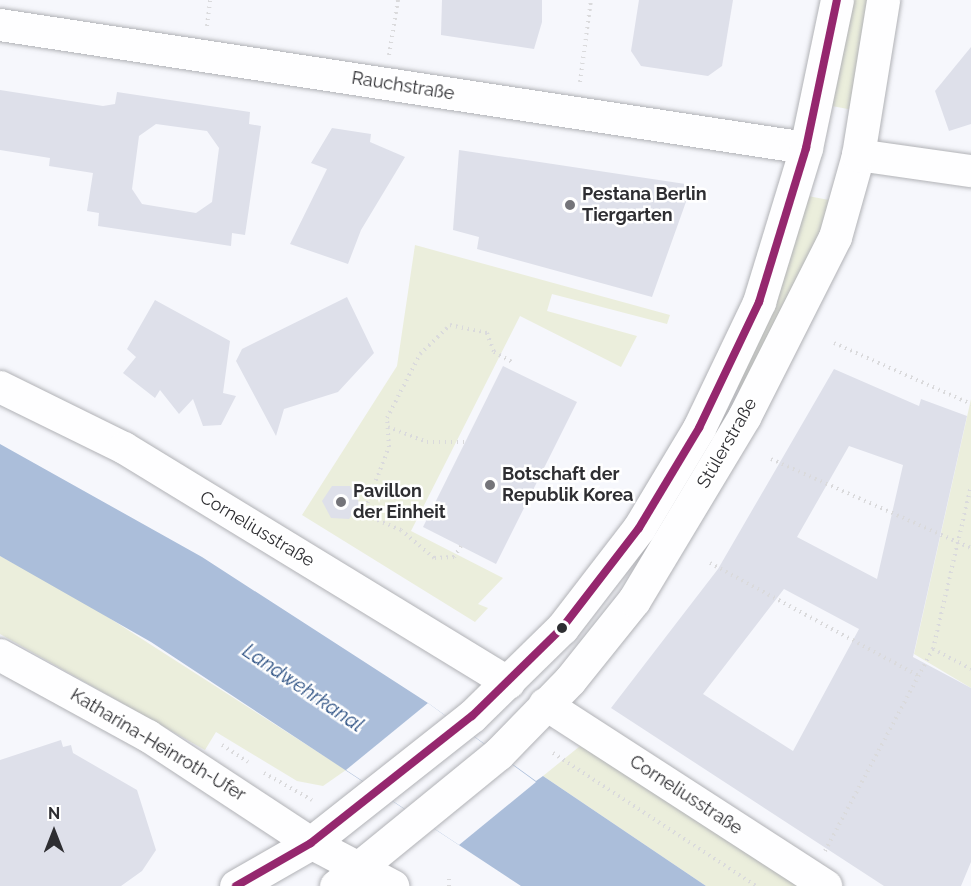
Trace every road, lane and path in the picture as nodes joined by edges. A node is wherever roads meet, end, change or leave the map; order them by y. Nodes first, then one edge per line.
1 (210, 0) edge
2 (398, 0) edge
3 (591, 0) edge
4 (837, 0) edge
5 (884, 0) edge
6 (0, 25) edge
7 (207, 27) dead end
8 (389, 55) dead end
9 (579, 84) dead end
10 (806, 148) junction
11 (858, 155) junction
12 (971, 171) edge
13 (834, 344) dead end
14 (512, 362) dead end
15 (0, 387) edge
16 (971, 404) edge
17 (387, 426) junction
18 (465, 442) dead end
19 (771, 459) dead end
20 (971, 486) edge
21 (958, 542) junction
22 (461, 546) dead end
23 (971, 548) edge
24 (710, 562) dead end
25 (933, 649) junction
26 (0, 655) edge
27 (971, 669) edge
28 (919, 675) junction
29 (509, 683) junction
30 (546, 704) junction
31 (553, 753) dead end
32 (311, 843) junction
33 (823, 854) dead end
34 (363, 868) junction
35 (449, 879) dead end
36 (236, 886) edge
37 (336, 886) edge
38 (393, 886) edge
39 (449, 886) edge
40 (756, 886) edge
41 (826, 886) edge

1 - 7 path
2 - 8 path
3 - 9 path
4 - 10 main road, Stülerstraße
5 - 11 main road, Stülerstraße
6 - 10 street, Rauchstraße
10 - 11 main road
10 - 29 main road, Stülerstraße
11 - 12 street
11 - 30 main road, Stülerstraße
13 - 16 path
14 - 17 path
15 - 29 street, Corneliusstraße
17 - 18 path
17 - 22 path
19 - 21 path
20 - 21 path
21 - 23 path
21 - 25 path
24 - 28 path
25 - 27 path
25 - 28 path
26 - 32 street, Katharina-Heinroth-Ufer
28 - 33 path
29 - 30 main road
29 - 32 main road, Stülerstraße
30 - 34 main road, Stülerstraße
30 - 41 street, Corneliusstraße
31 - 40 path
32 - 34 street, Katharina-Heinroth-Ufer
32 - 36 main road, Stülerstraße
34 - 37 main road, Stülerstraße
34 - 38 street, Katharina-Heinroth-Ufer
35 - 39 path

